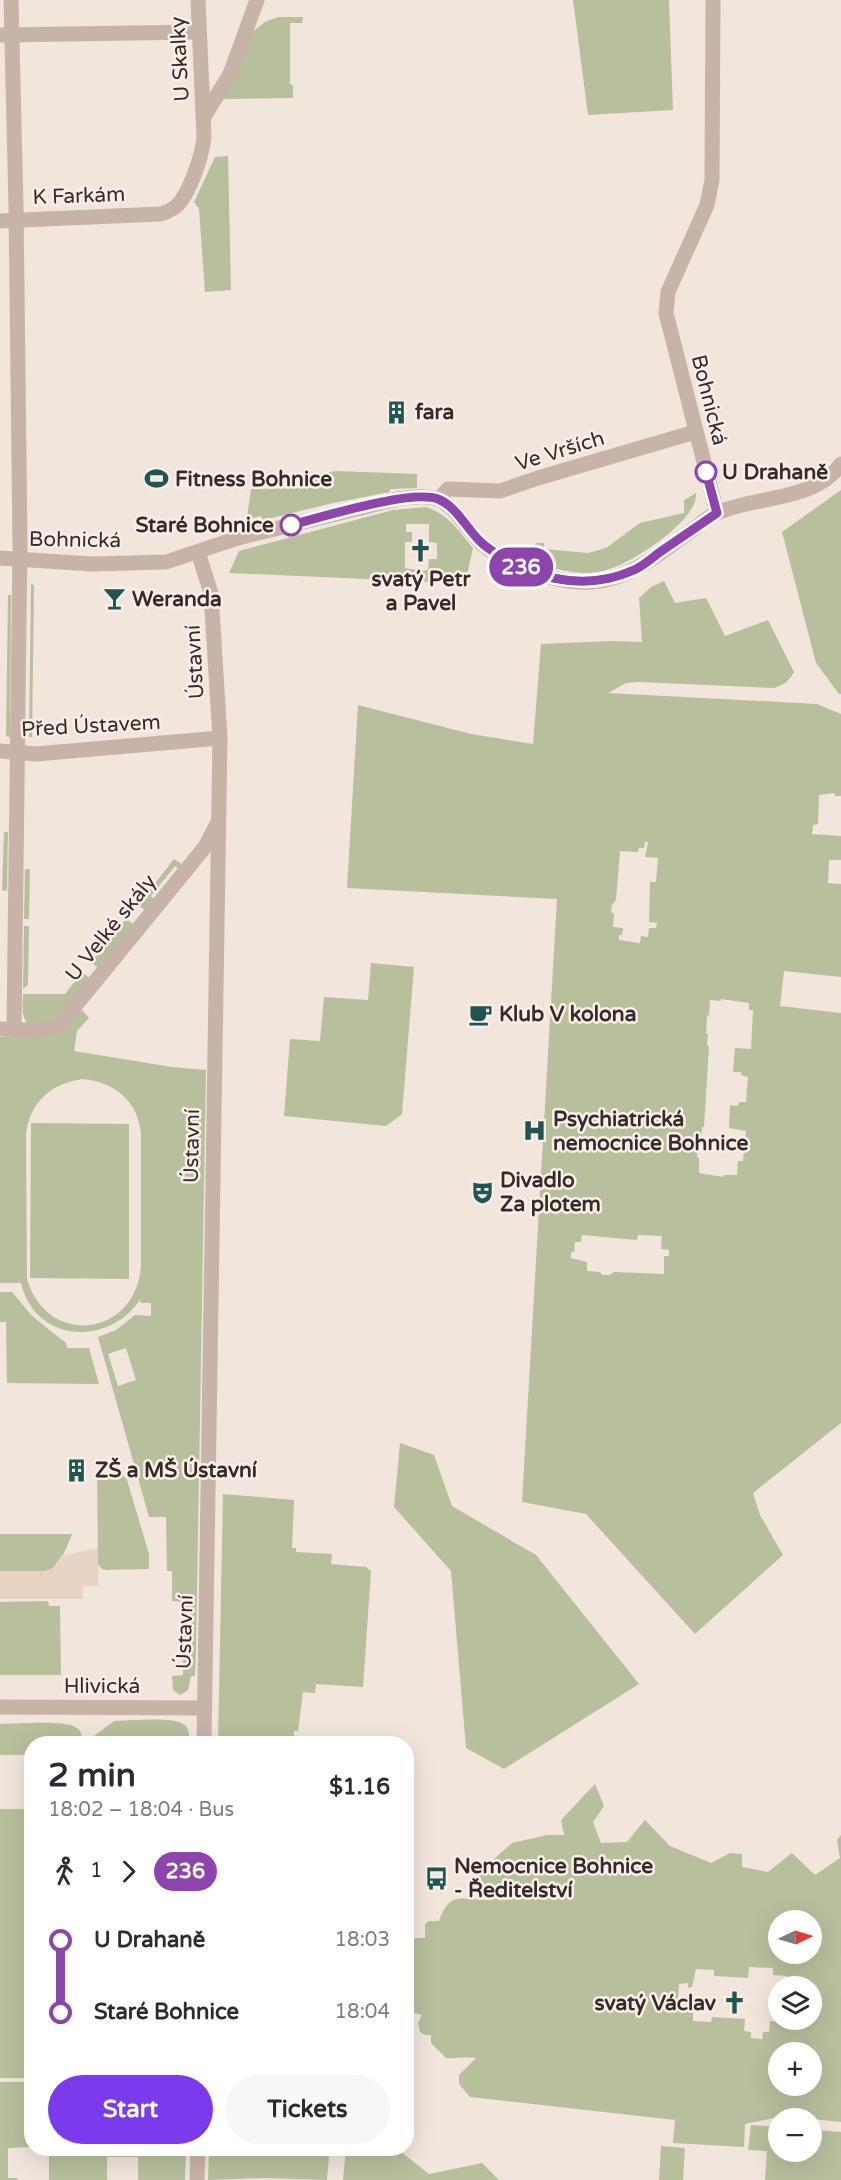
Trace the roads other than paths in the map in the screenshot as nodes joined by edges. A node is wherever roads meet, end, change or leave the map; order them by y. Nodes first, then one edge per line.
1 (11, 0) edge
2 (198, 0) edge
3 (257, 0) edge
4 (713, 0) edge
5 (199, 32) junction
6 (6, 35) edge
7 (204, 115) junction
8 (160, 214) joint
9 (0, 220) edge
10 (16, 220) junction
11 (696, 432) junction
12 (841, 464) edge
13 (439, 500) junction
14 (717, 513) junction
15 (198, 552) junction
16 (0, 558) edge
17 (20, 560) junction
18 (220, 738) junction
19 (0, 751) edge
20 (18, 753) junction
21 (220, 819) junction
22 (7, 1029) edge
23 (0, 1707) edge
24 (205, 1708) junction
25 (204, 1736) edge
26 (198, 2156) edge
27 (197, 2180) edge

1 - 6 street
2 - 5 street, U Skalky
3 - 7 street, U Skalky
4 - 11 street, Bohnická
5 - 6 street
5 - 7 street, U Skalky
6 - 10 street
7 - 8 street, U Skalky
8 - 10 street, K Farkám
9 - 10 street, K Farkám
10 - 17 street
11 - 13 street, Ve Vrších
11 - 14 street, Bohnická
12 - 14 street
13 - 14 street
13 - 15 street, Bohnická
15 - 17 street, Bohnická
15 - 18 street, Ústavní
16 - 17 street, Bohnická
17 - 20 street
18 - 20 street, Před Ústavem
18 - 21 street, Ústavní
19 - 20 street, Před Ústavem
20 - 22 street
21 - 22 street, U Velké skály
21 - 24 street, Ústavní
23 - 24 street, Hlivická
24 - 25 street, Ústavní
26 - 27 street

